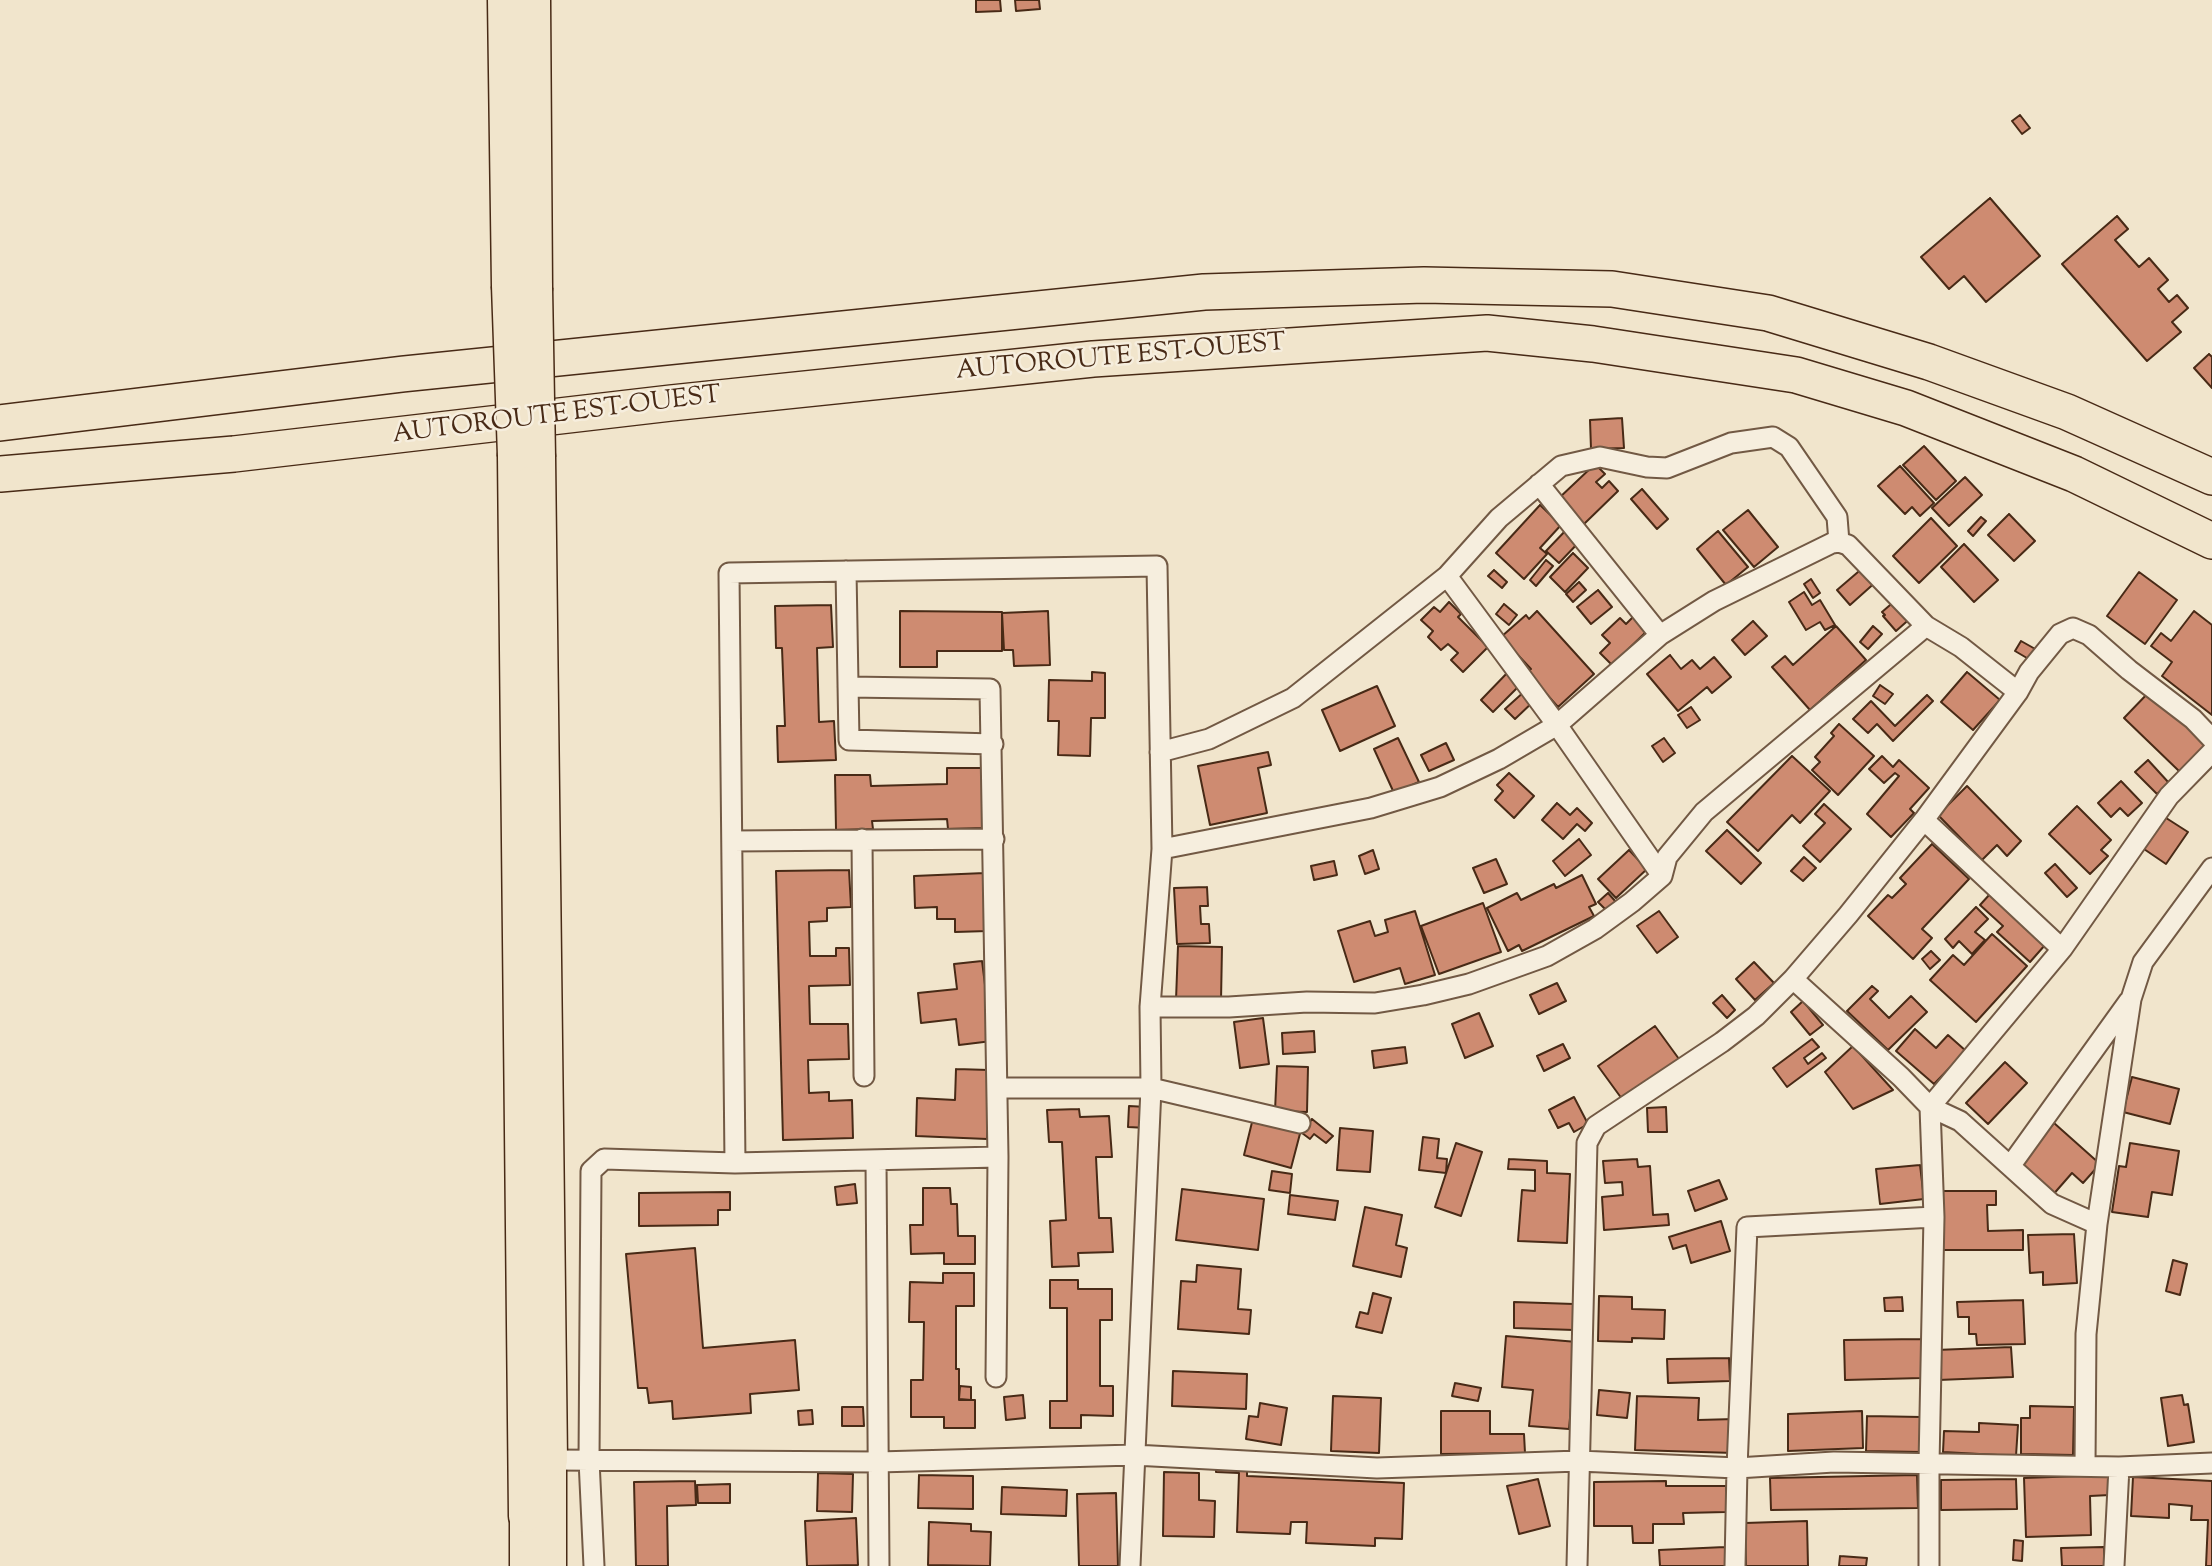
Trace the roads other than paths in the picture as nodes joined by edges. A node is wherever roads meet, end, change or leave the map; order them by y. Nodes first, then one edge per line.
1 (504, 0) edge
2 (534, 0) edge
3 (522, 287) junction
4 (0, 423) edge
5 (526, 457) junction
6 (0, 474) edge
7 (2212, 477) edge
8 (1539, 484) junction
9 (2212, 541) edge
10 (1839, 542) junction
11 (846, 571) junction
12 (1447, 576) junction
13 (1926, 626) junction
14 (1660, 635) junction
15 (848, 687) junction
16 (2018, 692) junction
17 (1556, 725) junction
18 (2212, 739) edge
19 (993, 744) junction
20 (1160, 752) junction
21 (2212, 752) edge
22 (1924, 820) junction
23 (862, 839) junction
24 (994, 839) junction
25 (732, 841) junction
26 (1162, 849) junction
27 (2212, 868) edge
28 (1662, 876) junction
29 (2062, 949) junction
30 (1793, 979) junction
31 (2131, 999) junction
32 (1150, 1007) junction
33 (864, 1076) dead end
34 (997, 1088) junction
35 (1151, 1088) junction
36 (1930, 1107) junction
37 (1300, 1123) dead end
38 (998, 1157) junction
39 (876, 1161) junction
40 (735, 1163) junction
41 (2011, 1165) junction
42 (1934, 1217) junction
43 (2097, 1224) junction
44 (996, 1377) dead end
45 (1134, 1455) junction
46 (551, 1460) junction
47 (589, 1460) junction
48 (1579, 1461) junction
49 (878, 1462) junction
50 (2212, 1462) edge
51 (1929, 1464) junction
52 (2085, 1465) junction
53 (1737, 1468) junction
54 (2119, 1468) junction
55 (525, 1516) joint
56 (525, 1566) edge
57 (551, 1566) edge
58 (594, 1566) edge
59 (879, 1566) edge
60 (1130, 1566) edge
61 (1577, 1566) edge
62 (1735, 1566) edge
63 (1929, 1566) edge
64 (2113, 1566) edge

1 - 3 highway
2 - 3 highway
3 - 5 highway, bridge
4 - 7 highway, AUTOROUTE EST-OUEST
5 - 46 highway
5 - 55 highway
6 - 9 highway, AUTOROUTE EST-OUEST
8 - 10 street
8 - 12 street
8 - 14 street
10 - 13 street
10 - 14 street
11 - 15 street
11 - 20 street
11 - 25 street
12 - 17 street
12 - 20 street
13 - 16 street
13 - 28 street
14 - 17 street
15 - 19 street
15 - 19 street
16 - 18 street
16 - 22 street
17 - 26 street
17 - 28 street
19 - 24 street
20 - 26 street
21 - 29 street
22 - 29 street
22 - 30 street
23 - 24 street
23 - 25 street
23 - 33 street
24 - 34 street
25 - 40 street
26 - 32 street
27 - 31 street
28 - 32 street
29 - 36 street
30 - 36 street
30 - 48 street
31 - 41 street
31 - 43 street
32 - 35 street
34 - 35 street
34 - 38 street
35 - 37 street
35 - 45 street
36 - 41 street
36 - 42 street
38 - 39 street
38 - 44 street
39 - 40 street
39 - 49 street
40 - 47 street
41 - 43 street
42 - 51 street
42 - 53 street
43 - 52 street
45 - 48 street
45 - 49 street
45 - 60 street
46 - 47 street
46 - 57 main road
47 - 49 street
47 - 58 street
48 - 53 street
48 - 61 street
49 - 59 street
50 - 54 street
51 - 52 street
51 - 53 street
51 - 63 street
52 - 54 street
53 - 62 street
54 - 64 street
55 - 56 main road

